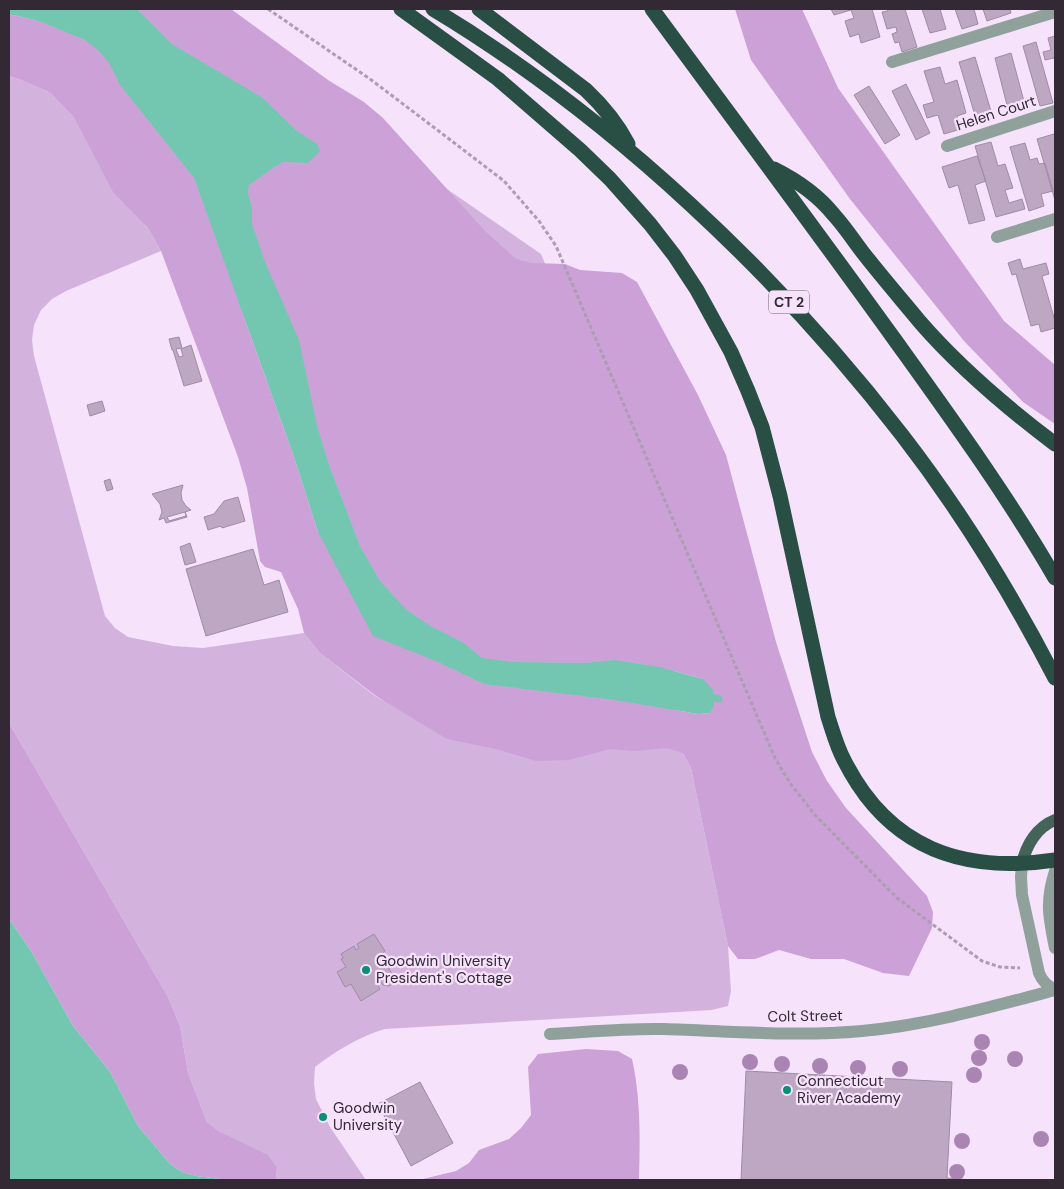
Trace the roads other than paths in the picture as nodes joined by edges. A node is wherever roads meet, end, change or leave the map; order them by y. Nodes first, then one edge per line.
1 (401, 9) edge
2 (433, 9) edge
3 (479, 9) edge
4 (652, 9) edge
5 (1055, 12) edge
6 (892, 62) dead end
7 (1055, 111) edge
8 (947, 146) dead end
9 (632, 152) junction
10 (768, 166) junction
11 (1055, 219) edge
12 (998, 237) dead end
13 (1055, 444) edge
14 (1055, 578) edge
15 (1055, 678) edge
16 (1055, 820) edge
17 (1055, 860) edge
18 (1022, 864) junction
19 (1055, 871) edge
20 (1055, 948) edge
21 (1055, 990) edge
22 (550, 1034) dead end

1 - 18 highway
2 - 9 highway, CT 2
3 - 9 highway
4 - 10 highway
5 - 6 street
7 - 8 street, Helen Court
9 - 15 highway, CT 2
10 - 13 highway
10 - 14 highway
11 - 12 street
16 - 18 main road
17 - 18 highway
18 - 21 street
19 - 20 street
21 - 22 street, Colt Street

